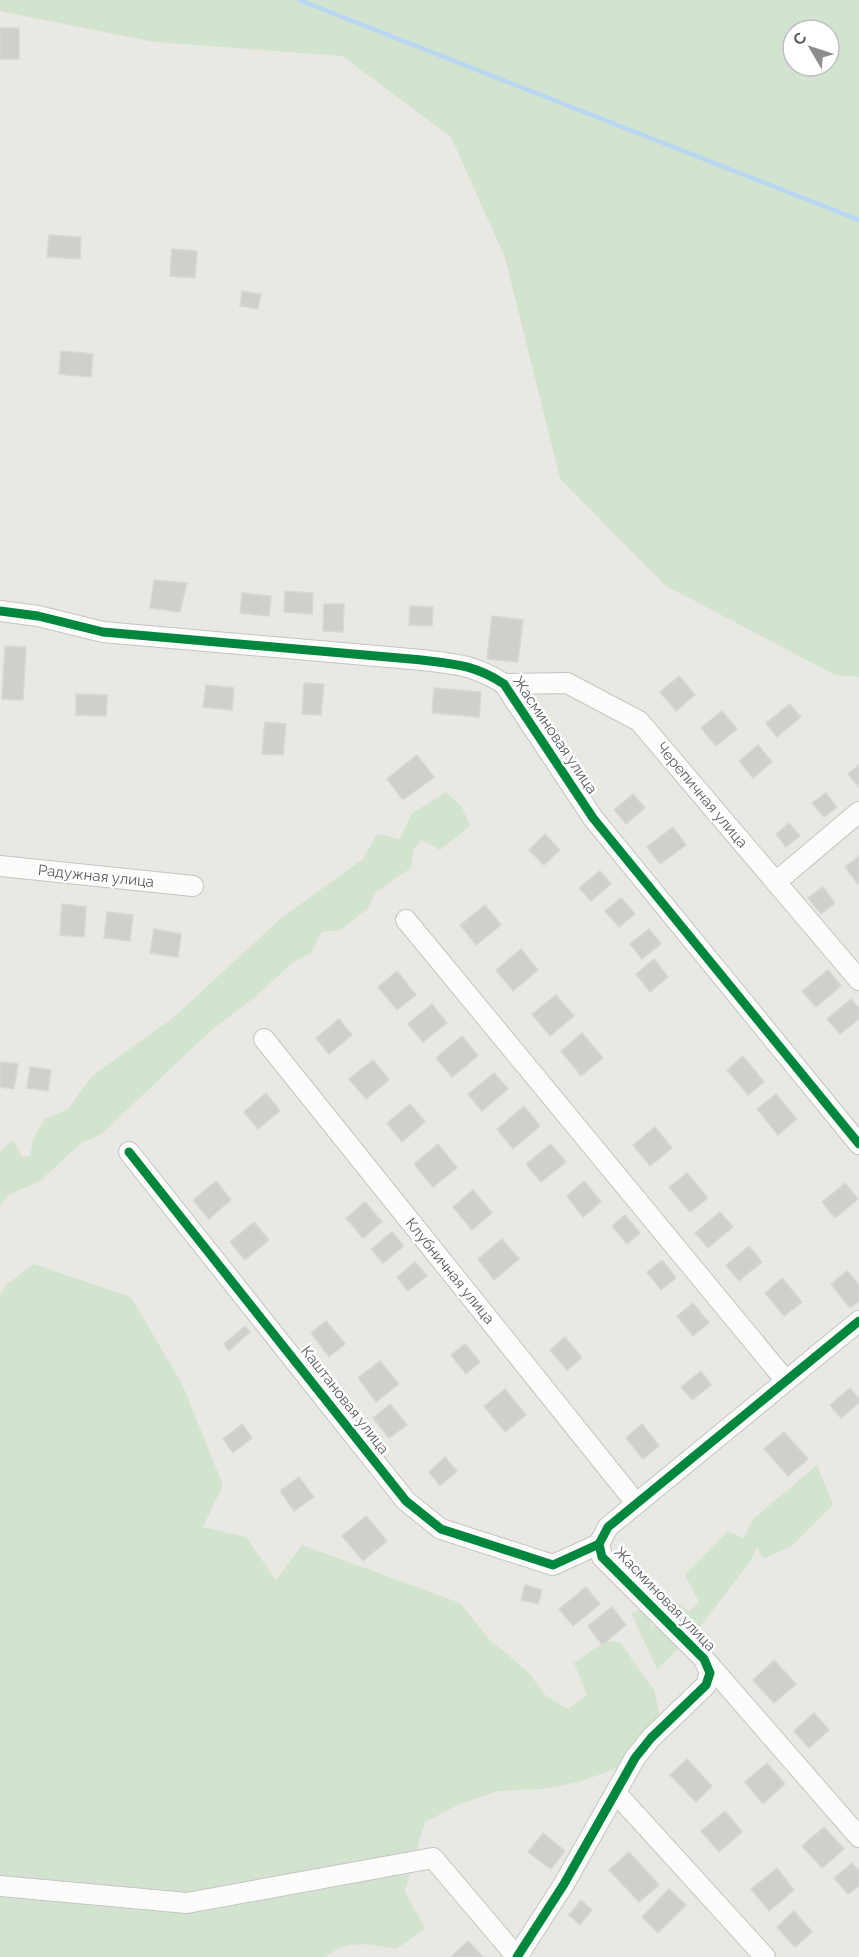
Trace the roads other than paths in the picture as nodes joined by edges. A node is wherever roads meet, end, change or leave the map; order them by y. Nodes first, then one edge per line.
1 (0, 611) edge
2 (504, 684) junction
3 (859, 812) edge
4 (0, 866) edge
5 (776, 882) junction
6 (193, 886) dead end
7 (406, 920) dead end
8 (859, 980) edge
9 (264, 1039) dead end
10 (859, 1144) edge
11 (129, 1152) dead end
12 (859, 1321) edge
13 (786, 1381) junction
14 (636, 1503) junction
15 (599, 1545) junction
16 (704, 1659) junction
17 (616, 1793) junction
18 (859, 1837) edge
19 (0, 1886) edge
20 (517, 1957) edge
21 (765, 1957) edge

1 - 2 street, Жасминовая улица
2 - 5 street, Черепичная улица
2 - 10 street, Жасминовая улица
3 - 5 street
4 - 6 street, Радужная улица
5 - 8 street, Черепичная улица
7 - 13 street
9 - 14 street, Клубничная улица
11 - 15 street, Каштановая улица
12 - 13 street, Жасминовая улица
13 - 14 street, Жасминовая улица
14 - 15 street, Жасминовая улица
15 - 16 street, Жасминовая улица
16 - 17 street, Жасминовая улица
16 - 18 street
17 - 20 street, Жасминовая улица
17 - 21 street
19 - 20 street

